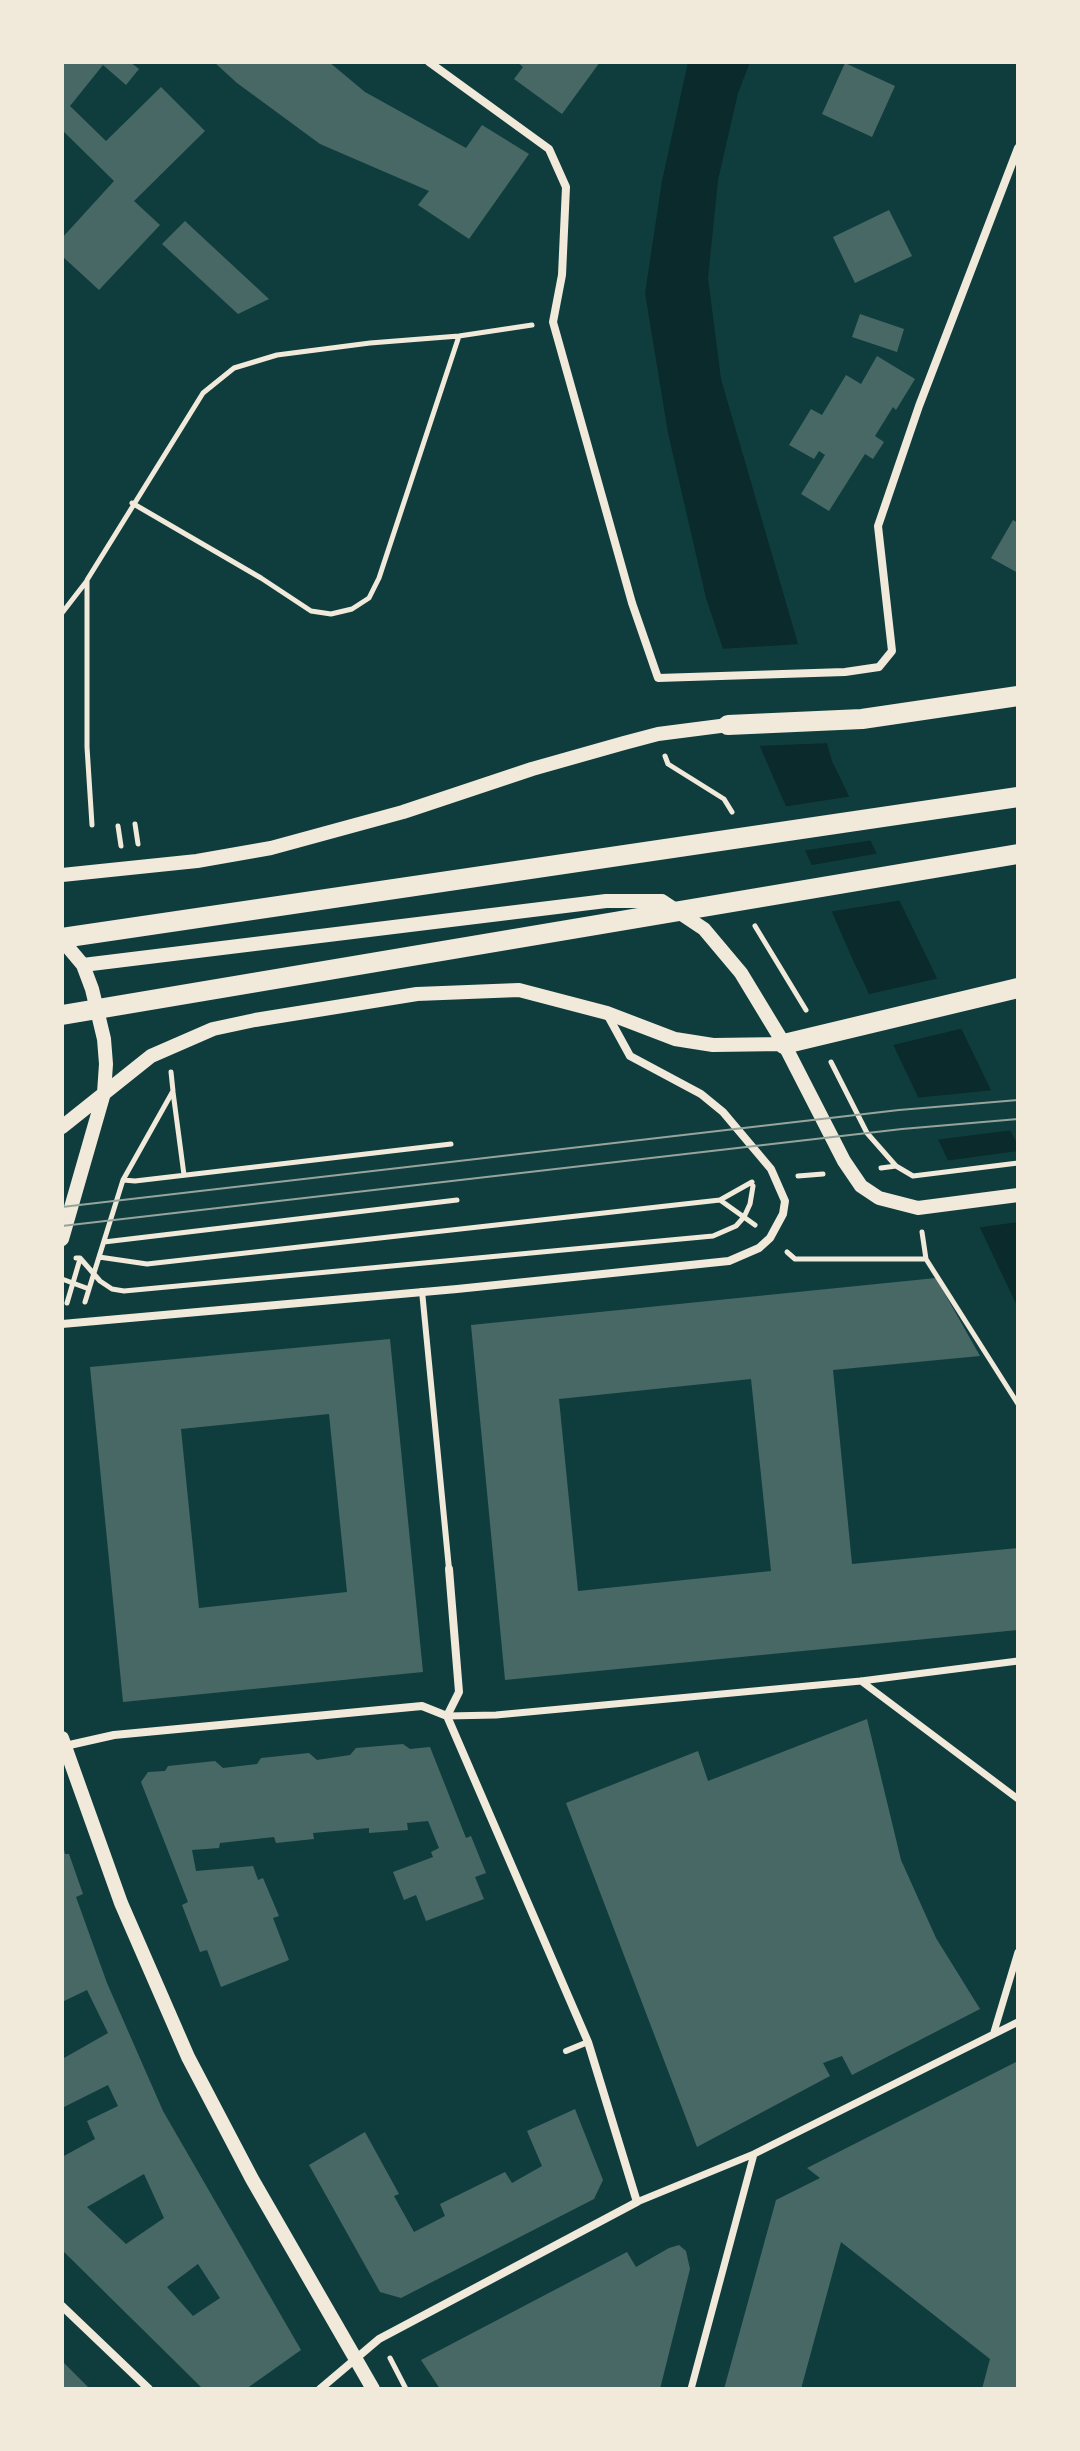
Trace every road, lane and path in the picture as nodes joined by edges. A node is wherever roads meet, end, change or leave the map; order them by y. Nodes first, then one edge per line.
1 (429, 62) edge
2 (1018, 148) edge
3 (553, 322) junction
4 (459, 336) junction
5 (132, 503) junction
6 (87, 580) junction
7 (62, 613) edge
8 (1018, 696) edge
9 (728, 725) joint
10 (1018, 797) edge
11 (92, 825) dead end
12 (1012, 855) edge
13 (62, 875) edge
14 (62, 939) edge
15 (83, 965) junction
16 (1016, 989) edge
17 (607, 1013) junction
18 (62, 1015) edge
19 (784, 1044) junction
20 (173, 1091) dead end
21 (104, 1093) junction
22 (62, 1127) edge
23 (451, 1144) dead end
24 (1018, 1163) edge
25 (896, 1166) dead end
26 (184, 1175) junction
27 (913, 1176) junction
28 (123, 1180) dead end
29 (1018, 1195) edge
30 (457, 1200) dead end
31 (720, 1200) junction
32 (918, 1208) junction
33 (744, 1217) junction
34 (770, 1238) junction
35 (62, 1239) edge
36 (104, 1242) dead end
37 (71, 1257) dead end
38 (99, 1257) dead end
39 (926, 1259) junction
40 (422, 1291) junction
41 (62, 1324) edge
42 (1018, 1404) edge
43 (449, 1569) joint
44 (1018, 1661) edge
45 (861, 1681) junction
46 (447, 1716) junction
47 (63, 1742) edge
48 (1018, 1799) edge
49 (1018, 1952) edge
50 (1018, 2022) edge
51 (994, 2032) junction
52 (588, 2042) junction
53 (566, 2051) dead end
54 (754, 2154) junction
55 (637, 2202) junction
56 (62, 2306) edge
57 (379, 2339) junction
58 (356, 2359) junction
59 (149, 2389) edge
60 (320, 2389) edge
61 (373, 2389) edge
62 (406, 2389) edge
63 (691, 2389) edge

1 - 3 street
2 - 3 street
3 - 4 path
4 - 5 path
4 - 5 path
5 - 6 path
6 - 7 path
6 - 11 path
8 - 9 main road
9 - 13 street
10 - 14 main road
12 - 18 main road
14 - 15 street
15 - 19 street
15 - 21 street
16 - 19 main road
17 - 19 street
17 - 21 street
17 - 34 street
19 - 32 street
20 - 26 path
21 - 22 street
21 - 35 street
23 - 26 path
24 - 27 path
25 - 27 path
26 - 28 path
27 - 32 path
29 - 32 street
30 - 36 path
31 - 33 path
31 - 33 path
31 - 38 path
32 - 39 path
33 - 34 path
33 - 37 path
34 - 39 path
34 - 40 street
39 - 42 path
40 - 41 street
40 - 43 lane
43 - 46 street
44 - 45 street
45 - 46 street
45 - 48 street
46 - 47 street
46 - 52 street
47 - 58 street
49 - 51 street
50 - 51 street
51 - 54 street
52 - 53 lane
52 - 55 street
54 - 55 street
54 - 63 street
55 - 57 street
56 - 59 street
57 - 58 street
57 - 62 path
58 - 60 street
58 - 61 street

